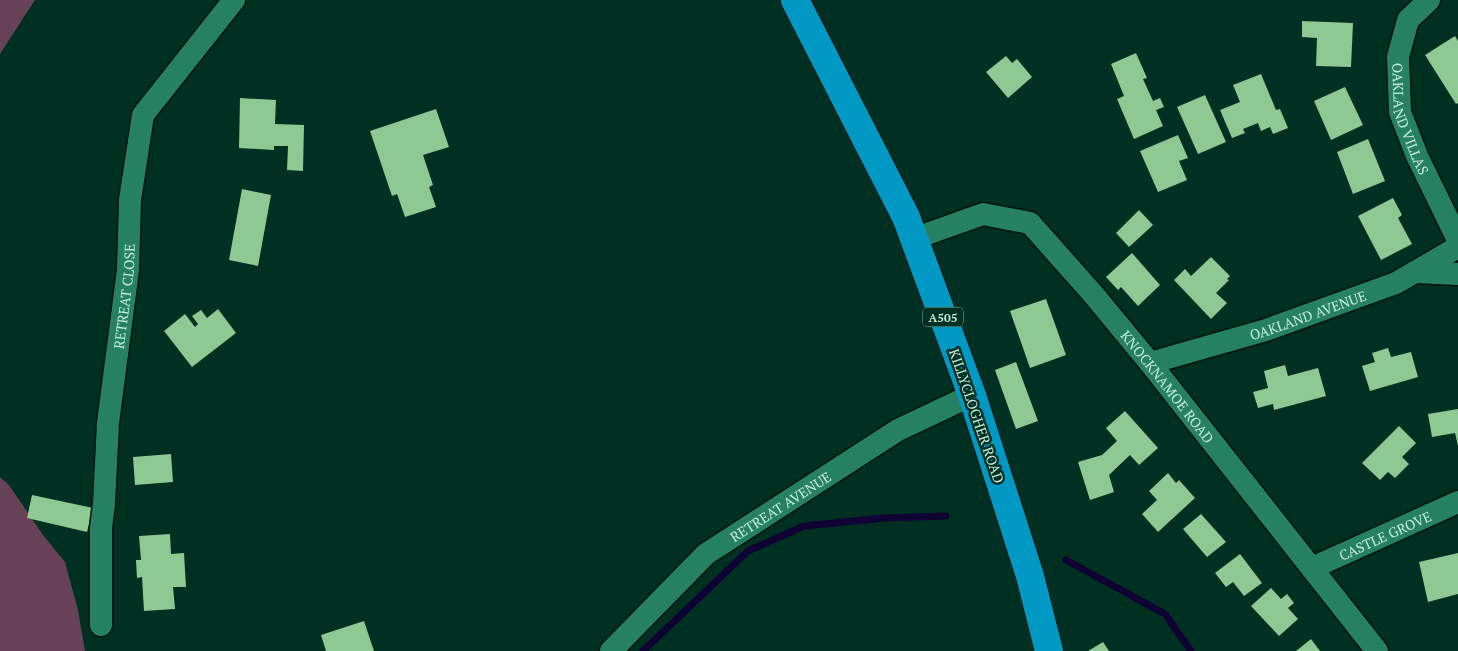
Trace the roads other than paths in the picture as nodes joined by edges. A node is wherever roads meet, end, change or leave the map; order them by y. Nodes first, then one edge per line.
1 (234, 0) edge
2 (795, 0) edge
3 (1429, 0) edge
4 (913, 239) junction
5 (1458, 240) edge
6 (1458, 248) edge
7 (1416, 272) junction
8 (1458, 274) edge
9 (1150, 363) junction
10 (972, 395) junction
11 (1458, 502) edge
12 (1312, 568) junction
13 (101, 625) dead end
14 (611, 651) edge
15 (1049, 651) edge
16 (1376, 651) edge

1 - 13 street, RETREAT CLOSE
2 - 4 highway, KILLYCLOGHER ROAD / A505
3 - 5 street, OAKLAND VILLAS
4 - 9 street, KNOCKNAMOE ROAD
4 - 10 highway, KILLYCLOGHER ROAD / A505
6 - 7 street, OAKLAND AVENUE
7 - 8 street
7 - 9 street, OAKLAND AVENUE
9 - 12 street, KNOCKNAMOE ROAD
10 - 14 street, RETREAT AVENUE
10 - 15 highway, KILLYCLOGHER ROAD / A505
11 - 12 street, CASTLE GROVE
12 - 16 street, KNOCKNAMOE ROAD

